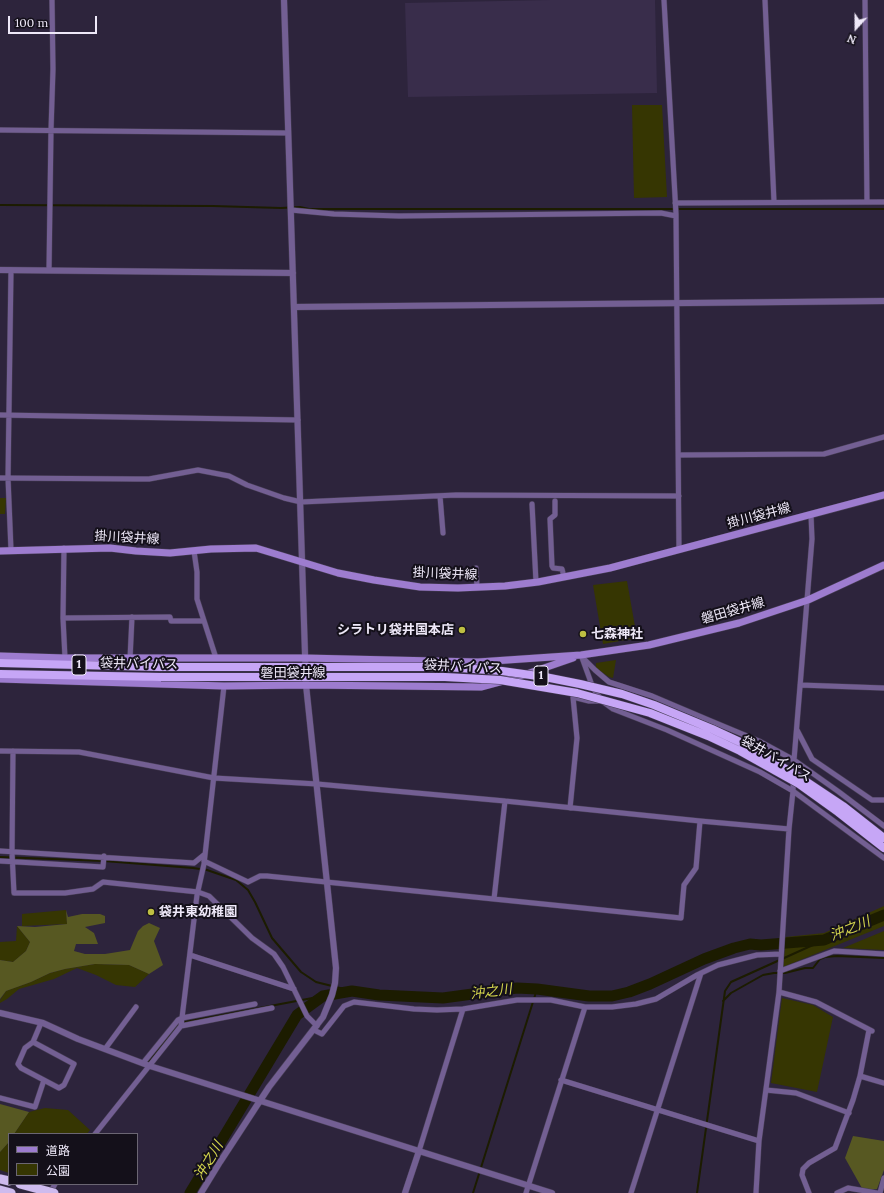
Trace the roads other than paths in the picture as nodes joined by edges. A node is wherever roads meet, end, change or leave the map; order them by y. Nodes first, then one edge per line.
1 (52, 0) edge
2 (284, 0) edge
3 (664, 0) edge
4 (765, 0) edge
5 (865, 0) edge
6 (0, 130) edge
7 (50, 130) junction
8 (288, 133) junction
9 (774, 202) junction
10 (867, 202) junction
11 (884, 202) edge
12 (676, 204) junction
13 (290, 210) junction
14 (676, 215) junction
15 (0, 270) edge
16 (11, 270) junction
17 (49, 270) junction
18 (293, 273) junction
19 (884, 301) edge
20 (678, 304) junction
21 (295, 307) junction
22 (0, 415) edge
23 (9, 415) junction
24 (298, 420) junction
25 (884, 437) edge
26 (679, 455) junction
27 (0, 478) edge
28 (8, 478) junction
29 (884, 495) edge
30 (440, 496) junction
31 (679, 496) junction
32 (555, 501) dead end
33 (301, 502) junction
34 (532, 504) dead end
35 (811, 515) junction
36 (443, 533) dead end
37 (64, 548) junction
38 (11, 550) junction
39 (679, 550) junction
40 (0, 551) edge
41 (194, 551) junction
42 (303, 563) junction
43 (884, 565) edge
44 (476, 568) dead end
45 (564, 577) junction
46 (536, 582) junction
47 (477, 587) junction
48 (808, 600) junction
49 (132, 617) junction
50 (63, 618) junction
51 (204, 622) junction
52 (581, 655) junction
53 (0, 656) edge
54 (65, 658) junction
55 (216, 658) junction
56 (305, 658) junction
57 (130, 659) junction
58 (0, 662) edge
59 (0, 674) edge
60 (0, 679) edge
61 (306, 685) junction
62 (800, 685) junction
63 (224, 686) junction
64 (884, 688) edge
65 (602, 701) junction
66 (797, 729) junction
67 (0, 751) edge
68 (12, 751) junction
69 (794, 760) junction
70 (214, 778) junction
71 (317, 784) junction
72 (793, 791) junction
73 (884, 800) edge
74 (505, 801) junction
75 (570, 808) junction
76 (700, 822) junction
77 (884, 826) edge
78 (789, 829) junction
79 (884, 838) edge
80 (884, 848) edge
81 (0, 851) edge
82 (12, 854) junction
83 (205, 854) junction
84 (884, 858) edge
85 (104, 860) junction
86 (0, 861) edge
87 (13, 862) junction
88 (204, 863) junction
89 (328, 882) junction
90 (198, 892) junction
91 (494, 899) junction
92 (781, 954) junction
93 (884, 954) edge
94 (190, 955) junction
95 (780, 971) junction
96 (701, 973) junction
97 (294, 989) junction
98 (779, 992) junction
99 (255, 1004) dead end
100 (136, 1007) dead end
101 (585, 1007) junction
102 (272, 1008) dead end
103 (463, 1009) junction
104 (0, 1013) edge
105 (182, 1018) junction
106 (41, 1023) junction
107 (181, 1026) junction
108 (315, 1028) junction
109 (34, 1042) junction
110 (105, 1049) junction
111 (143, 1063) junction
112 (150, 1066) junction
113 (860, 1076) junction
114 (44, 1080) junction
115 (562, 1080) junction
116 (884, 1083) edge
117 (766, 1090) junction
118 (0, 1098) edge
119 (257, 1101) junction
120 (658, 1110) junction
121 (849, 1113) junction
122 (96, 1133) edge
123 (759, 1141) junction
124 (419, 1151) junction
125 (884, 1178) edge
126 (24, 1185) edge
127 (528, 1186) junction
128 (0, 1190) edge
129 (11, 1193) edge
130 (54, 1193) edge
131 (202, 1193) edge
132 (405, 1193) edge
133 (526, 1193) edge
134 (552, 1193) edge
135 (631, 1193) edge
136 (756, 1193) edge
137 (809, 1193) edge
138 (837, 1193) edge
139 (876, 1193) edge
140 (880, 1193) edge

1 - 7 street
2 - 8 street
3 - 12 street
4 - 9 street
5 - 10 street
6 - 7 street
7 - 8 street
7 - 17 street
8 - 13 street
9 - 10 street
9 - 12 street
10 - 11 street
12 - 14 street
13 - 14 street
13 - 18 street
14 - 20 street
15 - 16 street
16 - 17 street
16 - 23 street
17 - 18 street
18 - 21 street
19 - 20 street
20 - 21 street
20 - 26 street
21 - 24 street
22 - 23 street
23 - 24 street
23 - 28 street
24 - 33 street
25 - 26 street
26 - 31 street
27 - 28 street
28 - 33 street
28 - 38 street
29 - 35 main road, 掛川袋井線
30 - 31 street
30 - 33 street
30 - 36 street
31 - 39 street
32 - 45 street
33 - 42 street
34 - 46 street
35 - 39 main road, 掛川袋井線
35 - 48 street
37 - 38 main road, 掛川袋井線
37 - 41 main road, 掛川袋井線
37 - 50 street
38 - 40 main road, 掛川袋井線
39 - 45 main road, 掛川袋井線
41 - 42 main road, 掛川袋井線
41 - 51 street
42 - 47 main road, 掛川袋井線
42 - 56 street
43 - 48 main road, 磐田袋井線
44 - 47 street
45 - 46 main road, 掛川袋井線
46 - 47 main road, 掛川袋井線
48 - 52 main road, 磐田袋井線
48 - 62 street
49 - 50 street
49 - 51 street
49 - 57 street
50 - 54 street
51 - 55 street
52 - 56 main road, 磐田袋井線
52 - 61 main road, 磐田袋井線
52 - 65 street
52 - 69 street
53 - 54 main road, 磐田袋井線
54 - 57 main road, 磐田袋井線
55 - 56 main road, 磐田袋井線
55 - 57 main road, 磐田袋井線
56 - 61 street
58 - 79 highway, 袋井バイパス / 1, bridge
59 - 80 highway, 袋井バイパス / 1, bridge
60 - 63 main road, 磐田袋井線
61 - 63 main road, 磐田袋井線
61 - 71 street
62 - 64 street
62 - 66 street
63 - 70 street
65 - 72 street
65 - 75 street
66 - 69 street
66 - 73 street
67 - 68 street
68 - 70 street
68 - 82 street
69 - 72 street
69 - 77 street
70 - 71 street
70 - 83 street
71 - 74 street
71 - 89 street
72 - 78 street
72 - 84 street
74 - 75 street
74 - 91 street
75 - 76 street
76 - 78 street
76 - 91 street
78 - 92 street
81 - 82 street
82 - 85 street
82 - 87 street
83 - 85 street
83 - 88 street
85 - 87 street
86 - 87 street
87 - 90 street
88 - 89 street
88 - 90 street
89 - 91 street
89 - 108 street
90 - 94 street
90 - 97 street
92 - 95 street
92 - 96 street
93 - 95 street
94 - 97 street
94 - 105 street
95 - 98 street
96 - 101 street
96 - 120 street
97 - 108 street
98 - 113 street
98 - 117 street
99 - 105 street
100 - 110 street
101 - 103 street
101 - 115 street
102 - 107 street
103 - 108 street
103 - 124 street
104 - 106 street
105 - 107 street
105 - 111 street
106 - 109 street
106 - 110 street
107 - 112 street
108 - 119 street
109 - 114 street
109 - 114 street
110 - 111 street
111 - 112 street
112 - 119 street
112 - 122 street
113 - 116 street
113 - 121 street
114 - 118 street
115 - 120 street
115 - 127 street
117 - 121 street
117 - 123 street
119 - 124 street
119 - 131 street
120 - 123 street
120 - 135 street
121 - 137 street
123 - 136 street
124 - 127 street
124 - 132 street
125 - 140 street
126 - 130 highway, bridge
127 - 133 street
127 - 134 street
128 - 129 highway
138 - 139 street

